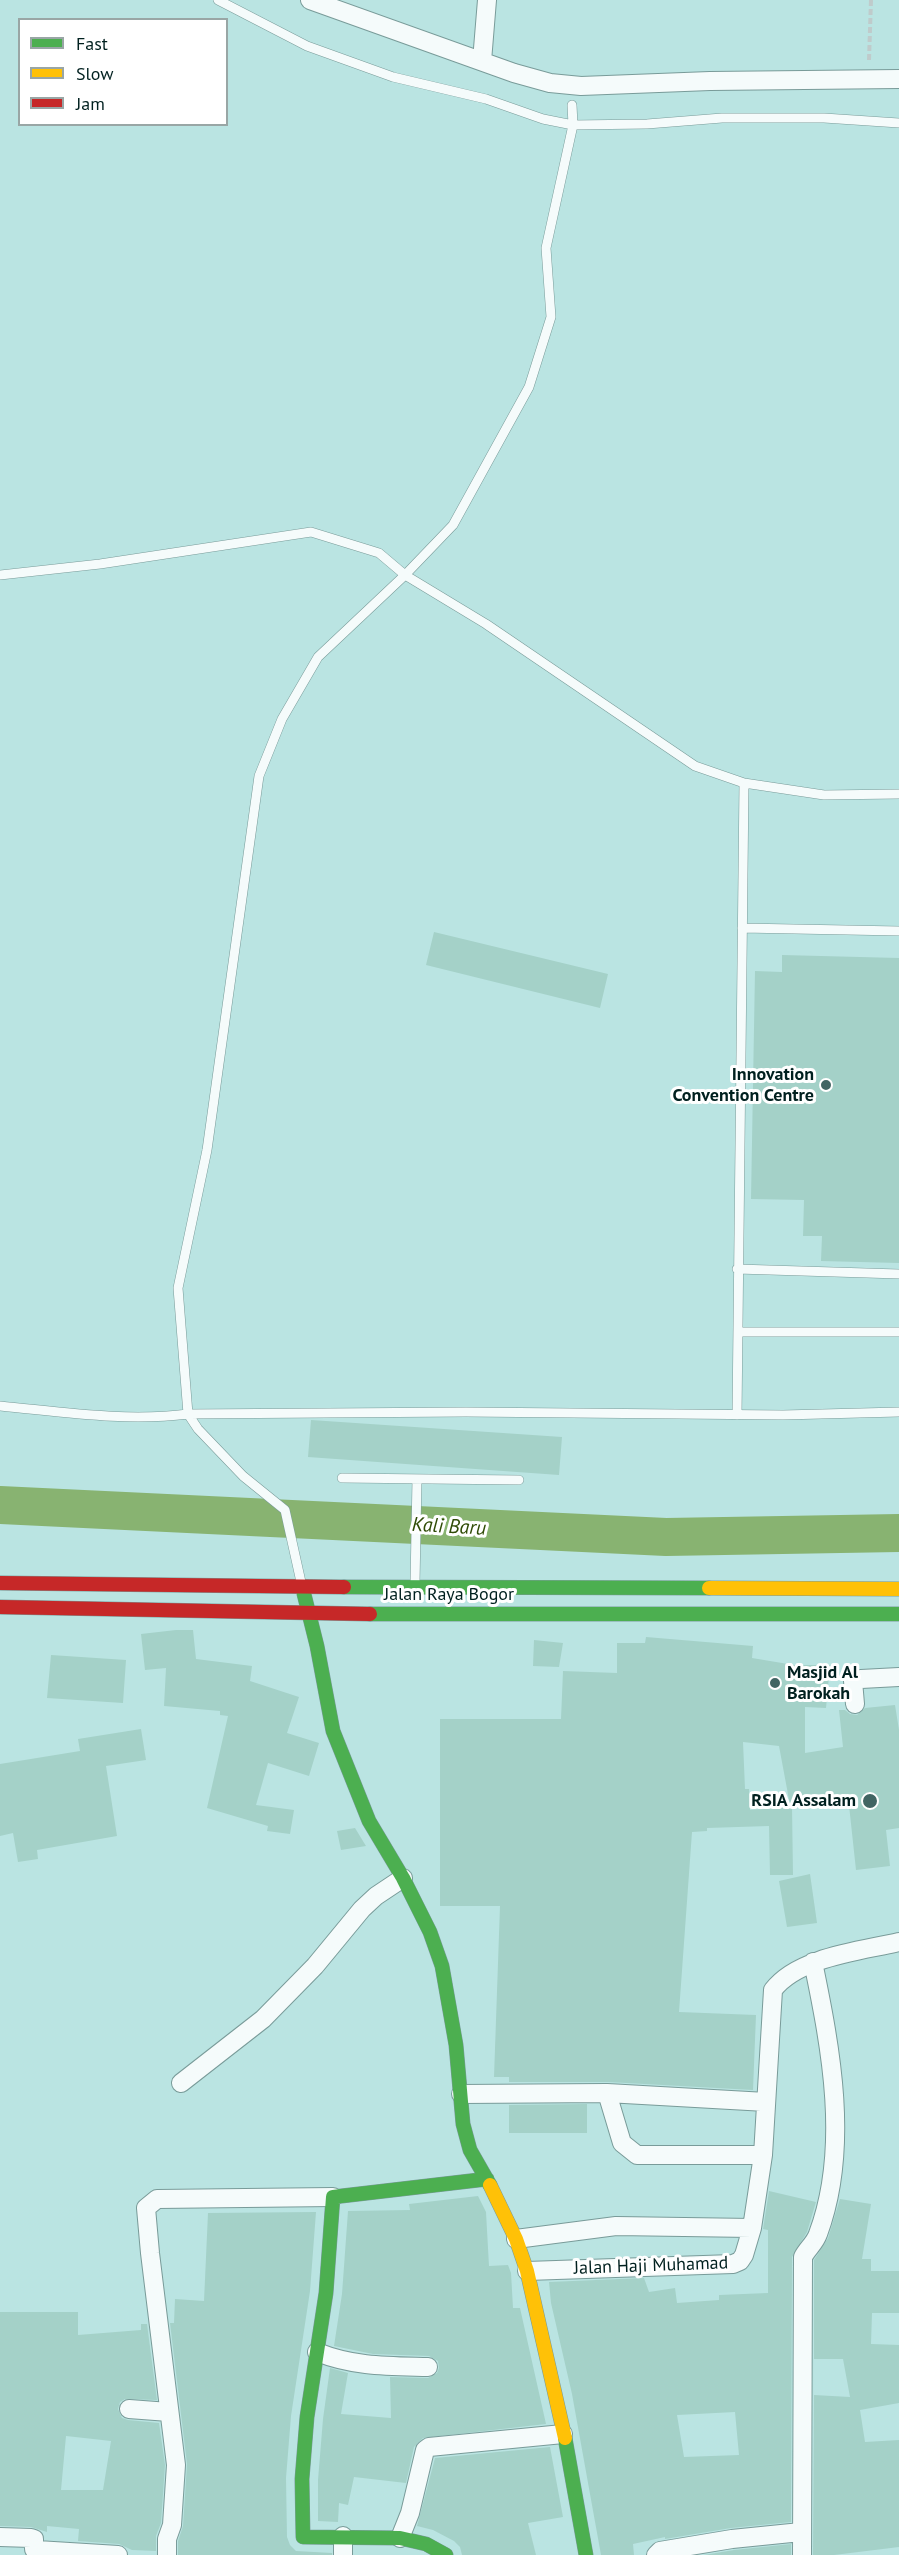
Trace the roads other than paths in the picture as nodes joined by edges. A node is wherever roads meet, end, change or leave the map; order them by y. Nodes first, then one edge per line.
1 (218, 0) edge
2 (310, 0) edge
3 (487, 0) edge
4 (482, 61) junction
5 (899, 79) edge
6 (572, 105) dead end
7 (899, 123) edge
8 (573, 125) junction
9 (0, 575) edge
10 (405, 575) junction
11 (744, 783) junction
12 (899, 794) edge
13 (742, 927) junction
14 (899, 931) edge
15 (737, 1269) junction
16 (899, 1274) edge
17 (738, 1332) junction
18 (899, 1332) edge
19 (0, 1406) edge
20 (899, 1412) edge
21 (189, 1414) junction
22 (737, 1415) junction
23 (342, 1478) dead end
24 (417, 1479) junction
25 (519, 1480) dead end
26 (0, 1583) edge
27 (302, 1587) junction
28 (899, 1589) edge
29 (415, 1600) junction
30 (0, 1607) edge
31 (309, 1614) junction
32 (899, 1614) edge
33 (899, 1677) edge
34 (855, 1704) dead end
35 (403, 1878) junction
36 (899, 1942) edge
37 (813, 1962) junction
38 (181, 2082) dead end
39 (607, 2092) junction
40 (461, 2094) junction
41 (766, 2102) junction
42 (763, 2155) junction
43 (487, 2179) junction
44 (333, 2197) junction
45 (752, 2228) junction
46 (516, 2239) junction
47 (527, 2271) junction
48 (317, 2352) junction
49 (428, 2367) dead end
50 (129, 2409) dead end
51 (169, 2412) junction
52 (563, 2434) junction
53 (801, 2532) junction
54 (0, 2536) edge
55 (343, 2536) junction
56 (400, 2538) junction
57 (118, 2555) edge
58 (166, 2555) edge
59 (343, 2555) edge
60 (446, 2555) edge
61 (586, 2555) edge
62 (656, 2555) edge
63 (802, 2555) edge

1 - 8 lane
2 - 4 street
3 - 4 street
4 - 5 street
6 - 8 lane
7 - 8 lane
8 - 10 lane
9 - 10 lane
10 - 11 lane
10 - 21 lane
11 - 12 lane
11 - 13 lane
13 - 14 lane
13 - 15 lane
15 - 16 lane
15 - 17 lane
17 - 18 lane
17 - 22 lane
19 - 21 lane
20 - 22 lane
21 - 22 lane
21 - 27 lane
23 - 24 lane
24 - 25 lane
24 - 29 lane
26 - 27 main road, Jalan Raya Bogor
27 - 29 main road, Jalan Raya Bogor
27 - 31 main road
28 - 29 main road, Jalan Raya Bogor
29 - 31 main road, Jalan Raya Bogor
29 - 32 main road, Jalan Raya Bogor
30 - 31 main road, Jalan Raya Bogor
31 - 35 main road
33 - 34 street
35 - 38 street
35 - 40 main road
36 - 37 street, Jalan Haji Muhamad
37 - 41 street, Jalan Haji Muhamad
37 - 53 street
39 - 40 street
39 - 41 street
39 - 42 street
40 - 43 main road
41 - 42 street, Jalan Haji Muhamad
42 - 45 street, Jalan Haji Muhamad
43 - 44 main road
43 - 46 main road
44 - 48 main road
44 - 51 street
45 - 46 street, Jalan Haji Muhamad
45 - 47 street, Jalan Haji Muhamad
46 - 47 main road
47 - 52 main road
48 - 49 street
48 - 55 main road
50 - 51 street
51 - 58 street
52 - 56 street
52 - 61 main road
53 - 62 street
53 - 63 street
54 - 57 street
55 - 56 main road
55 - 59 street
56 - 60 main road

